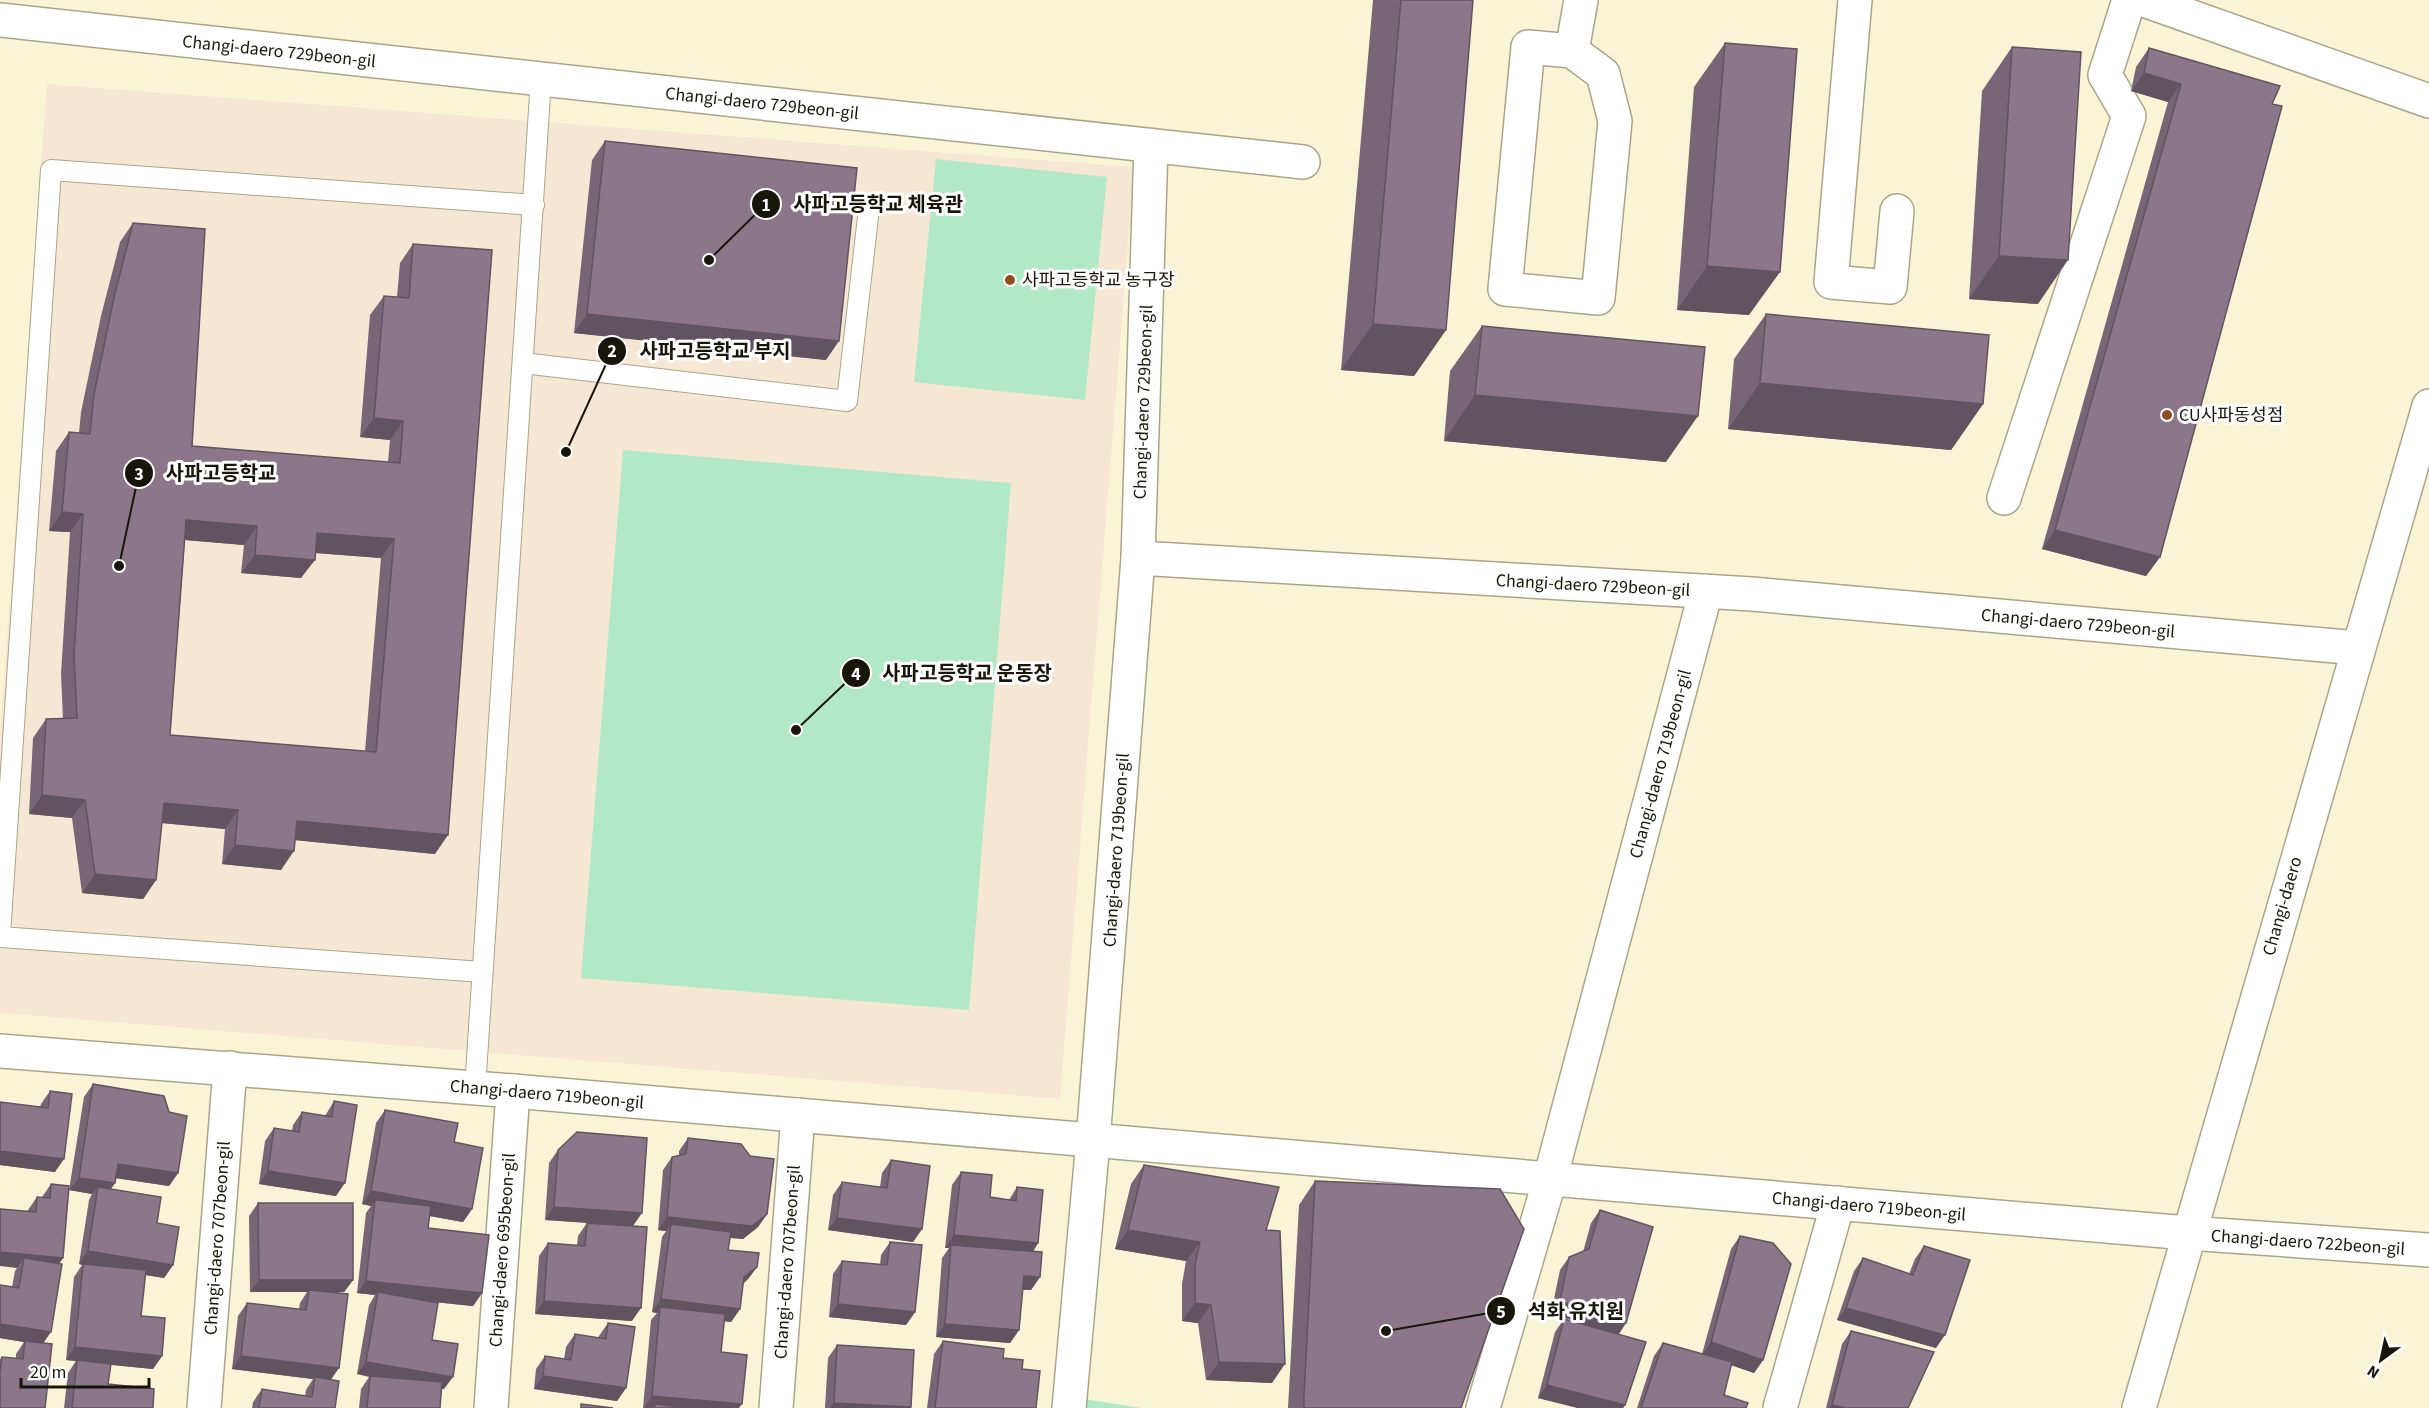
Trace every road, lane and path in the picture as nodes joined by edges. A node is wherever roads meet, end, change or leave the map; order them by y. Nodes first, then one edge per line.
1 (1581, 0) edge
2 (1855, 0) edge
3 (2128, 0) edge
4 (2144, 0) edge
5 (0, 20) edge
6 (1572, 51) junction
7 (542, 79) junction
8 (2429, 101) edge
9 (1151, 146) junction
10 (1303, 162) dead end
11 (534, 205) junction
12 (1897, 211) dead end
13 (868, 217) dead end
14 (523, 363) junction
15 (2429, 405) edge
16 (2004, 498) dead end
17 (1138, 558) junction
18 (1706, 591) junction
19 (2358, 648) junction
20 (0, 936) edge
21 (482, 972) junction
22 (0, 1051) edge
23 (230, 1068) junction
24 (475, 1089) junction
25 (513, 1091) junction
26 (798, 1115) junction
27 (1093, 1141) junction
28 (1550, 1179) junction
29 (1838, 1203) junction
30 (2188, 1233) junction
31 (2429, 1250) edge
32 (204, 1408) edge
33 (491, 1408) edge
34 (776, 1408) edge
35 (1069, 1408) edge
36 (1483, 1408) edge
37 (1780, 1408) edge
38 (2139, 1408) edge

1 - 6 street
2 - 12 street
3 - 16 street
4 - 8 street
5 - 7 street, Changi-daero 729beon-gil
6 - 6 street
7 - 9 street, Changi-daero 729beon-gil
7 - 11 lane
9 - 10 street
9 - 17 street, Changi-daero 729beon-gil
11 - 14 lane
11 - 20 lane
13 - 14 lane
14 - 21 lane
15 - 19 street, Changi-daero
17 - 18 street, Changi-daero 729beon-gil
17 - 27 street, Changi-daero 719beon-gil
18 - 19 street, Changi-daero 729beon-gil
18 - 28 street, Changi-daero 719beon-gil
19 - 30 street, Changi-daero
20 - 21 lane
21 - 24 lane
22 - 23 street, Changi-daero 719beon-gil
23 - 24 street, Changi-daero 719beon-gil
23 - 32 street, Changi-daero 707beon-gil
24 - 25 street, Changi-daero 719beon-gil
25 - 26 street, Changi-daero 719beon-gil
25 - 33 street, Changi-daero 695beon-gil
26 - 27 street, Changi-daero 719beon-gil
26 - 34 street, Changi-daero 707beon-gil
27 - 28 street, Changi-daero 719beon-gil
27 - 35 street
28 - 29 street, Changi-daero 719beon-gil
28 - 36 street
29 - 30 street, Changi-daero 719beon-gil
29 - 37 street
30 - 31 street, Changi-daero 722beon-gil
30 - 38 street, Changi-daero

